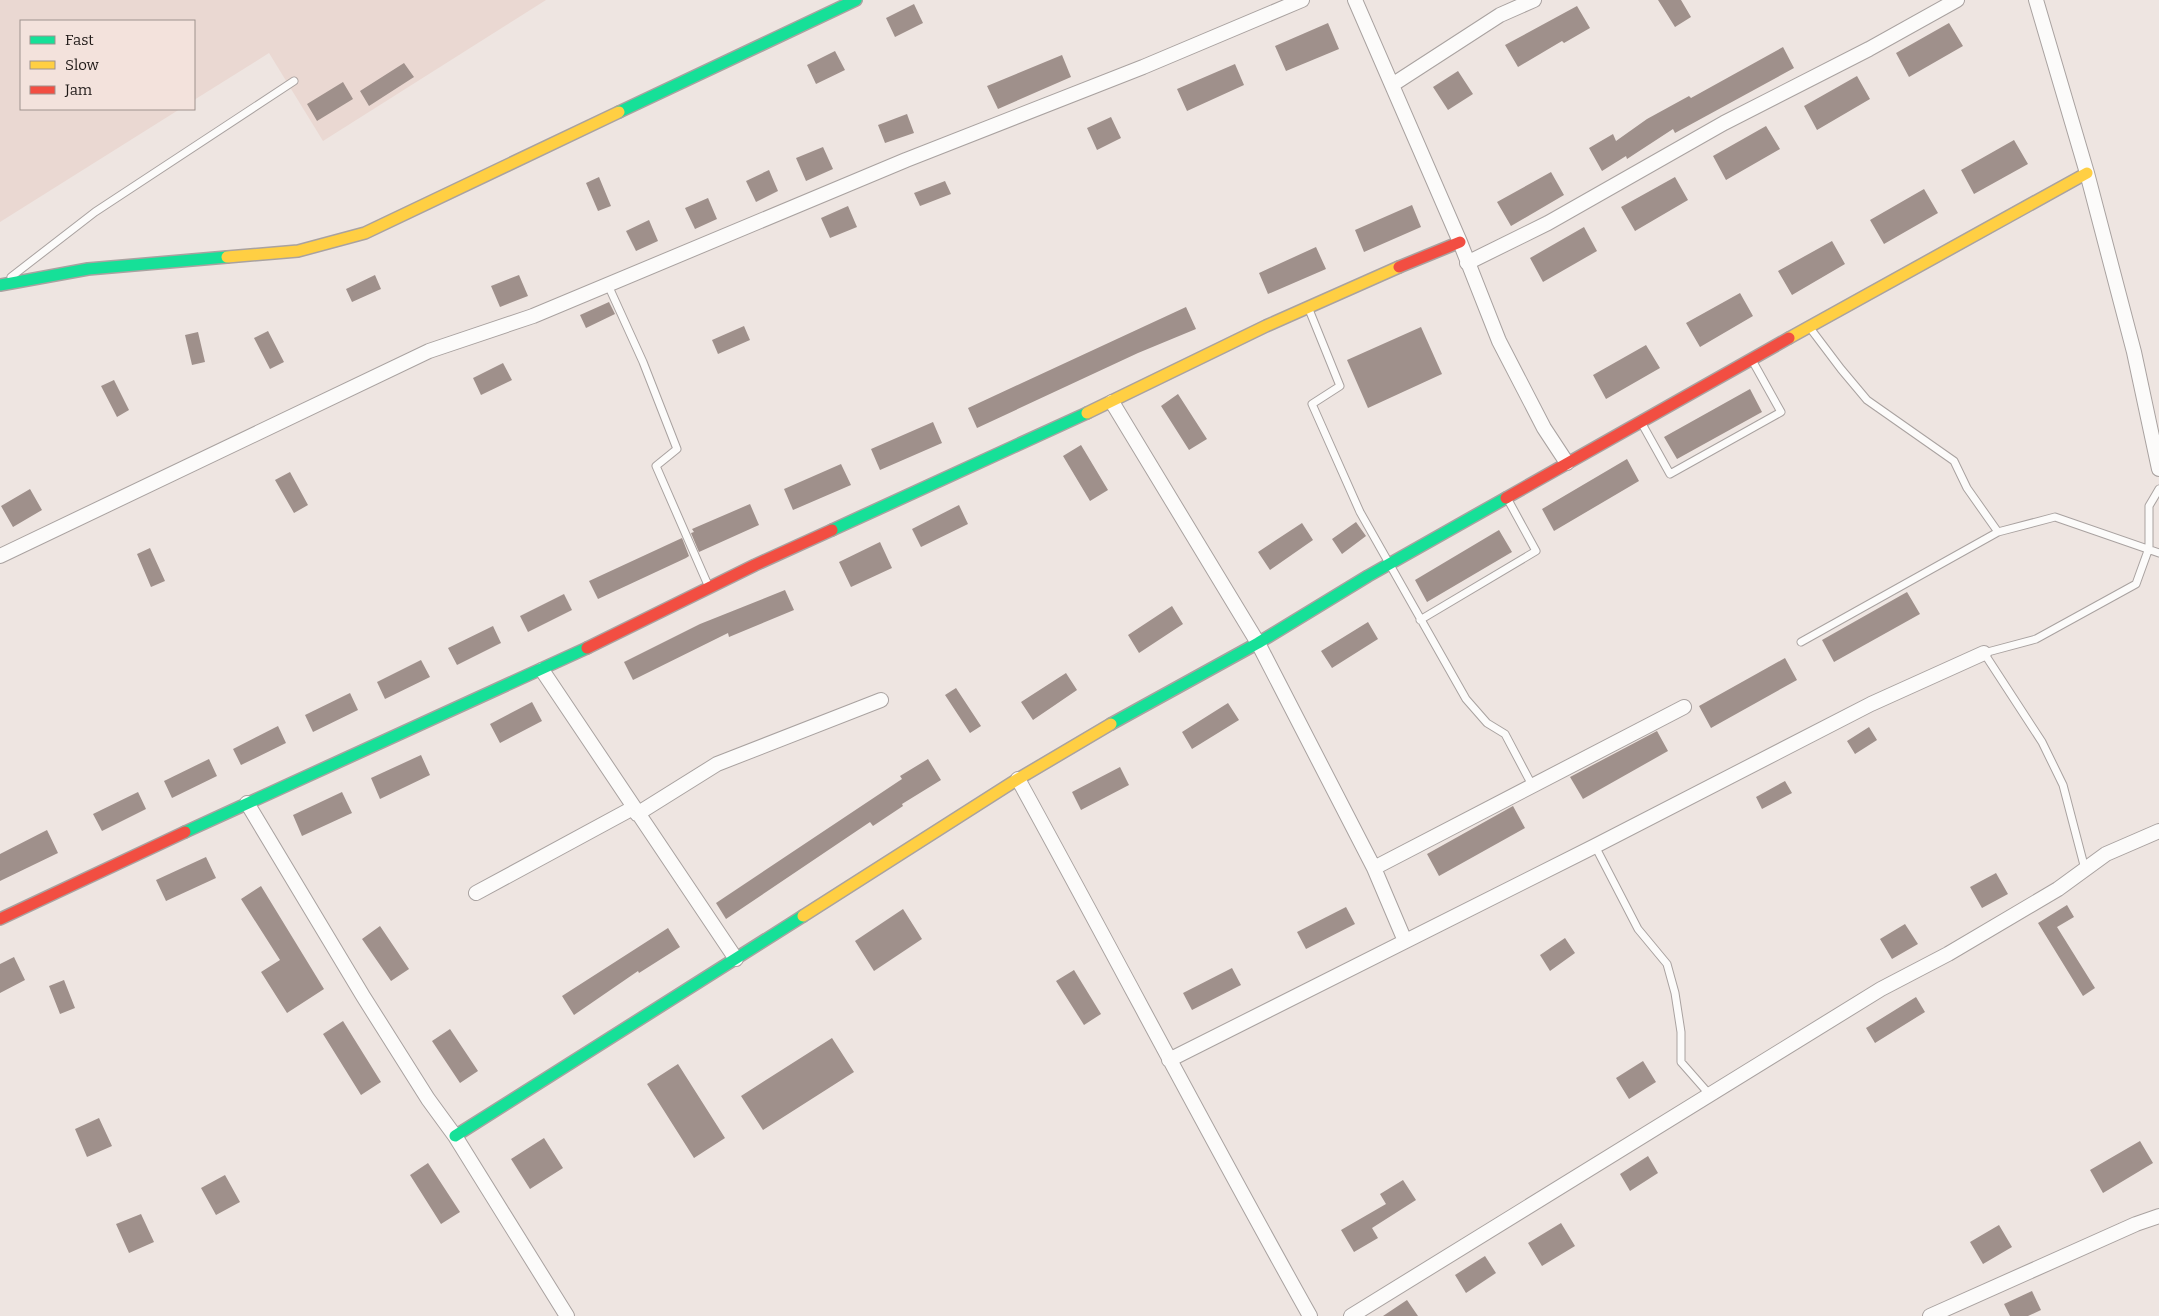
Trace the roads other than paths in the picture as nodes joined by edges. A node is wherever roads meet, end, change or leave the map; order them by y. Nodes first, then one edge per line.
1 (856, 0) edge
2 (1302, 0) edge
3 (1355, 0) edge
4 (1534, 0) edge
5 (1957, 0) edge
6 (2036, 0) edge
7 (294, 81) dead end
8 (1392, 85) junction
9 (2087, 173) junction
10 (1460, 242) junction
11 (1467, 263) junction
12 (1, 285) edge
13 (608, 285) junction
14 (1308, 307) junction
15 (1810, 327) junction
16 (1752, 359) junction
17 (1112, 402) junction
18 (1640, 422) junction
19 (1567, 463) junction
20 (2159, 469) edge
21 (2159, 489) edge
22 (1506, 498) junction
23 (1998, 532) junction
24 (2149, 548) junction
25 (2159, 553) edge
26 (0, 556) edge
27 (1390, 564) junction
28 (709, 588) junction
29 (1420, 620) junction
30 (1801, 642) dead end
31 (1258, 643) junction
32 (1984, 653) junction
33 (542, 670) junction
34 (881, 700) dead end
35 (1684, 707) dead end
36 (1018, 779) junction
37 (1532, 785) junction
38 (247, 803) junction
39 (635, 811) junction
40 (2159, 831) edge
41 (1595, 846) junction
42 (1374, 868) junction
43 (2085, 869) junction
44 (476, 893) dead end
45 (0, 919) edge
46 (1404, 941) junction
47 (736, 959) junction
48 (1169, 1060) junction
49 (1710, 1096) junction
50 (455, 1136) junction
51 (2159, 1216) edge
52 (567, 1316) edge
53 (1310, 1316) edge
54 (1351, 1316) edge
55 (1930, 1316) edge

1 - 12 street
2 - 13 street
3 - 8 street
4 - 8 street
5 - 11 street
6 - 9 street
7 - 12 lane
8 - 10 street
9 - 15 street
9 - 20 street
10 - 11 street
10 - 14 street
11 - 19 street
13 - 26 street
13 - 28 lane
14 - 17 street
14 - 27 lane
15 - 16 street
15 - 23 lane
16 - 18 street
16 - 18 lane
17 - 28 street
17 - 31 street
18 - 19 street
19 - 22 street
21 - 24 lane
22 - 27 street
22 - 29 lane
23 - 24 lane
23 - 30 lane
24 - 25 lane
24 - 32 lane
27 - 29 lane
27 - 31 street
28 - 33 street
29 - 37 lane
31 - 36 street
31 - 42 street
32 - 41 street
32 - 43 lane
33 - 38 street
33 - 39 street
34 - 39 street
35 - 37 street
36 - 47 street
36 - 48 street
37 - 42 street
38 - 45 street
38 - 50 street
39 - 44 street
39 - 47 street
40 - 43 street
41 - 46 street
41 - 49 lane
42 - 46 street
43 - 49 street
46 - 48 street
47 - 50 street
48 - 53 street
49 - 54 street
50 - 52 street
51 - 55 street

